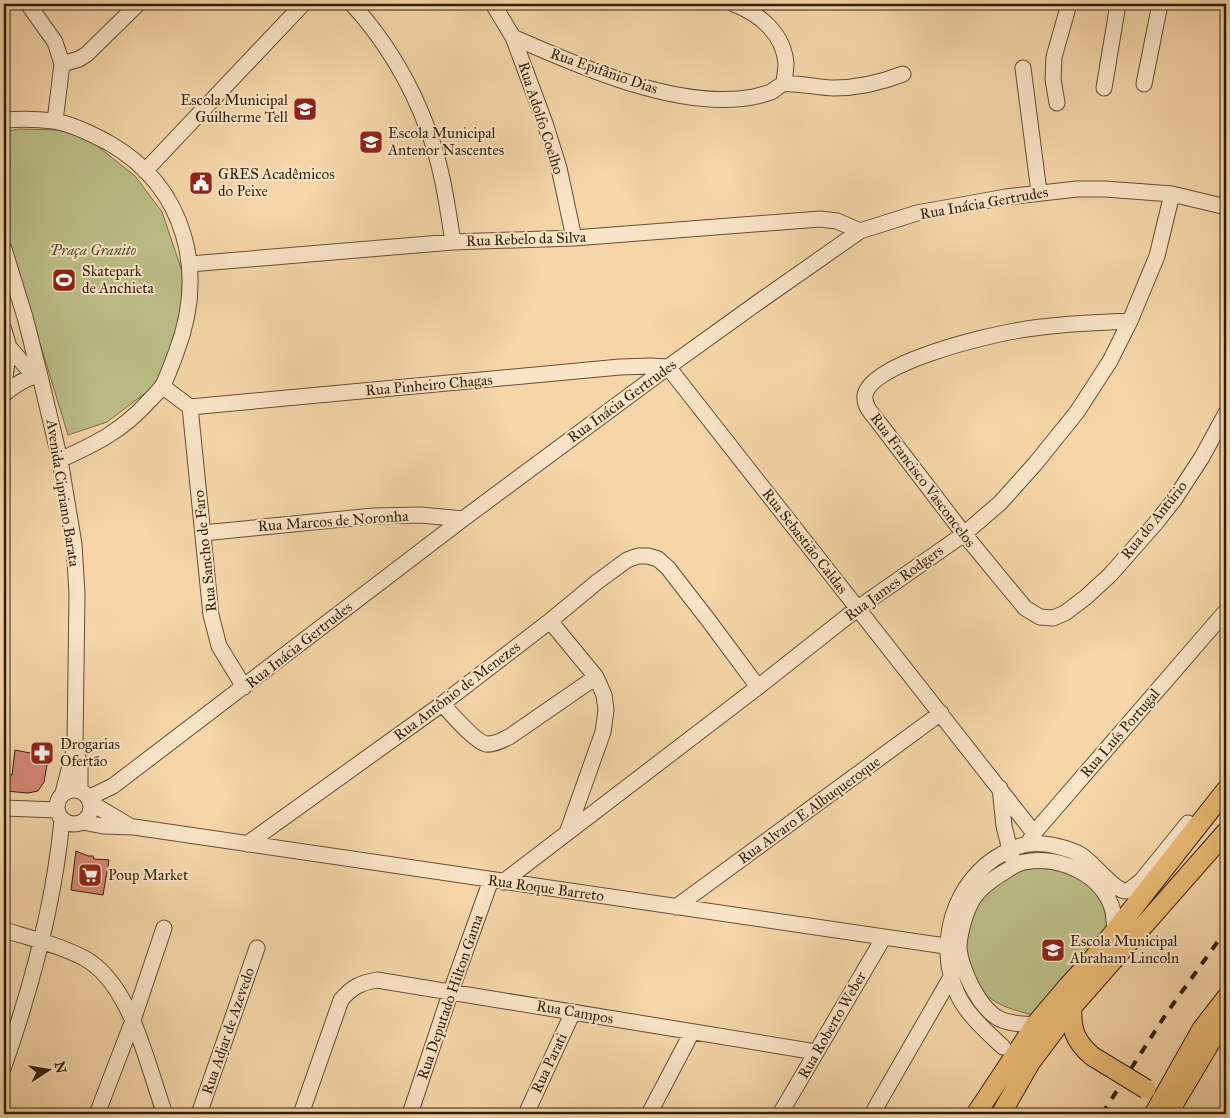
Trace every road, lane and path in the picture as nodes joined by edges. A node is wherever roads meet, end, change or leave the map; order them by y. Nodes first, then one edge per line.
1 (28, 4) edge
2 (138, 4) edge
3 (303, 4) edge
4 (352, 4) edge
5 (494, 4) edge
6 (734, 4) edge
7 (1068, 4) edge
8 (1118, 4) edge
9 (1160, 4) edge
10 (513, 37) junction
11 (62, 64) junction
12 (1023, 68) dead end
13 (903, 74) dead end
14 (784, 84) junction
15 (1144, 84) dead end
16 (1104, 88) dead end
17 (1057, 103) dead end
18 (4, 120) edge
19 (55, 121) junction
20 (146, 171) junction
21 (1039, 192) junction
22 (1172, 194) junction
23 (1226, 207) edge
24 (860, 231) junction
25 (574, 238) junction
26 (453, 242) junction
27 (4, 252) edge
28 (190, 264) junction
29 (1130, 321) junction
30 (4, 330) edge
31 (9, 347) junction
32 (668, 367) junction
33 (37, 376) junction
34 (4, 385) edge
35 (162, 386) junction
36 (4, 394) edge
37 (190, 407) junction
38 (1226, 413) edge
39 (60, 460) junction
40 (463, 519) junction
41 (203, 533) junction
42 (964, 534) junction
43 (858, 608) junction
44 (1226, 611) edge
45 (1065, 613) joint
46 (550, 621) junction
47 (596, 677) junction
48 (758, 687) junction
49 (244, 688) junction
50 (442, 704) junction
51 (941, 713) junction
52 (75, 744) junction
53 (1226, 781) edge
54 (1000, 788) junction
55 (1226, 790) edge
56 (63, 794) junction
57 (86, 797) junction
58 (4, 808) edge
59 (59, 815) junction
60 (81, 823) junction
61 (134, 828) junction
62 (1226, 832) edge
63 (567, 834) junction
64 (1031, 838) junction
65 (247, 844) junction
66 (1010, 850) junction
67 (58, 860) junction
68 (1018, 864) junction
69 (497, 881) junction
70 (676, 907) junction
71 (164, 928) dead end
72 (4, 930) edge
73 (1115, 930) junction
74 (884, 937) junction
75 (42, 941) junction
76 (953, 947) junction
77 (257, 948) dead end
78 (951, 977) junction
79 (451, 991) junction
80 (1226, 998) edge
81 (1072, 1008) junction
82 (573, 1012) junction
83 (1226, 1016) edge
84 (998, 1018) junction
85 (132, 1023) junction
86 (1036, 1025) junction
87 (692, 1032) junction
88 (1003, 1047) junction
89 (816, 1052) junction
90 (4, 1066) edge
91 (1176, 1075) junction
92 (1000, 1078) junction
93 (1147, 1090) junction
94 (97, 1114) edge
95 (165, 1114) edge
96 (200, 1114) edge
97 (300, 1114) edge
98 (410, 1114) edge
99 (526, 1114) edge
100 (649, 1114) edge
101 (780, 1114) edge
102 (872, 1114) edge
103 (976, 1114) edge
104 (1001, 1114) edge
105 (1158, 1114) edge

1 - 11 street
2 - 11 street
3 - 20 street
4 - 26 street
5 - 10 street, Rua Adolfo Coelho
6 - 14 street
7 - 17 street
8 - 16 street
9 - 15 street
10 - 14 street, Rua Epifânio Dias
10 - 25 street, Rua Adolfo Coelho
11 - 19 street
12 - 21 street
13 - 14 street
18 - 19 street
19 - 20 street
20 - 28 street
21 - 22 street, Rua Inácia Gertrudes
21 - 24 street, Rua Inácia Gertrudes
22 - 23 street, Rua Inácia Gertrudes
22 - 29 street, Rua James Rodgers
24 - 25 street, Rua Rebelo da Silva
24 - 32 street, Rua Inácia Gertrudes
25 - 26 street, Rua Rebelo da Silva
26 - 28 street, Rua Rebelo da Silva
27 - 33 street, Avenida Cipriano Barata
28 - 35 street
29 - 42 street, Rua James Rodgers
29 - 42 street, Rua Francisco Vasconcelos
30 - 31 street
31 - 33 street
31 - 34 street
32 - 37 street, Rua Pinheiro Chagas
32 - 40 street, Rua Inácia Gertrudes
32 - 43 street, Rua Sebastião Caldas
33 - 36 street
33 - 39 street, Avenida Cipriano Barata
35 - 37 street
35 - 39 street
37 - 41 street, Rua Sancho de Faro
38 - 45 street, Rua do Antúrio
39 - 52 street, Avenida Cipriano Barata
40 - 41 street, Rua Marcos de Noronha
40 - 49 street, Rua Inácia Gertrudes
41 - 49 street, Rua Sancho de Faro
42 - 43 street, Rua James Rodgers
42 - 45 street, Rua Francisco Vasconcelos
43 - 48 street, Rua James Rodgers
43 - 51 street, Rua Sebastião Caldas
44 - 64 street, Rua Luís Portugal
46 - 47 street
46 - 48 street, Rua Antônio de Menezes
46 - 50 street, Rua Antônio de Menezes
47 - 50 street
47 - 63 street
48 - 63 street, Rua James Rodgers
49 - 57 street, Rua Inácia Gertrudes
50 - 65 street, Rua Antônio de Menezes
51 - 54 street, Rua Sebastião Caldas
51 - 70 street, Rua Alvaro E Albuqueroque
52 - 56 street, Avenida Cipriano Barata
52 - 57 street, Avenida Cipriano Barata
53 - 64 street
54 - 64 street, Rua Sebastião Caldas
54 - 66 street
55 - 73 main road
56 - 57 street
56 - 59 street
57 - 60 street
57 - 61 street, Rua Roque Barreto
58 - 59 street
59 - 60 street
59 - 67 street
60 - 61 street, Rua Roque Barreto
60 - 67 street
61 - 65 street, Rua Roque Barreto
62 - 81 main road
63 - 69 street, Rua James Rodgers
64 - 66 street
64 - 68 street, Rua Luís Portugal
65 - 69 street, Rua Roque Barreto
66 - 68 street
66 - 76 street
67 - 75 street
68 - 73 street
68 - 76 street
69 - 70 street, Rua Roque Barreto
69 - 79 street, Rua Deputado Hilton Gama
70 - 74 street, Rua Roque Barreto
71 - 85 street
72 - 75 street
73 - 86 main road
74 - 76 street, Rua Roque Barreto
74 - 89 street, Rua Roberto Weber
75 - 85 street
75 - 90 street
76 - 78 street
76 - 84 street
77 - 96 street, Rua Adjar de Azevedo
78 - 88 street
78 - 102 street
79 - 82 street, Rua Campos
79 - 97 street, Rua Campos
79 - 98 street, Rua Deputado Hilton Gama
80 - 91 main road
81 - 93 main road, bridge
81 - 104 main road
82 - 87 street, Rua Campos
82 - 99 street, Rua Parati
83 - 105 main road
84 - 86 street
84 - 88 street
85 - 94 street
85 - 95 street
86 - 92 main road
87 - 89 street, Rua Campos
87 - 100 street
88 - 92 street
89 - 101 street, Rua Roberto Weber
91 - 93 main road
91 - 105 main road
92 - 103 main road
93 - 105 main road

